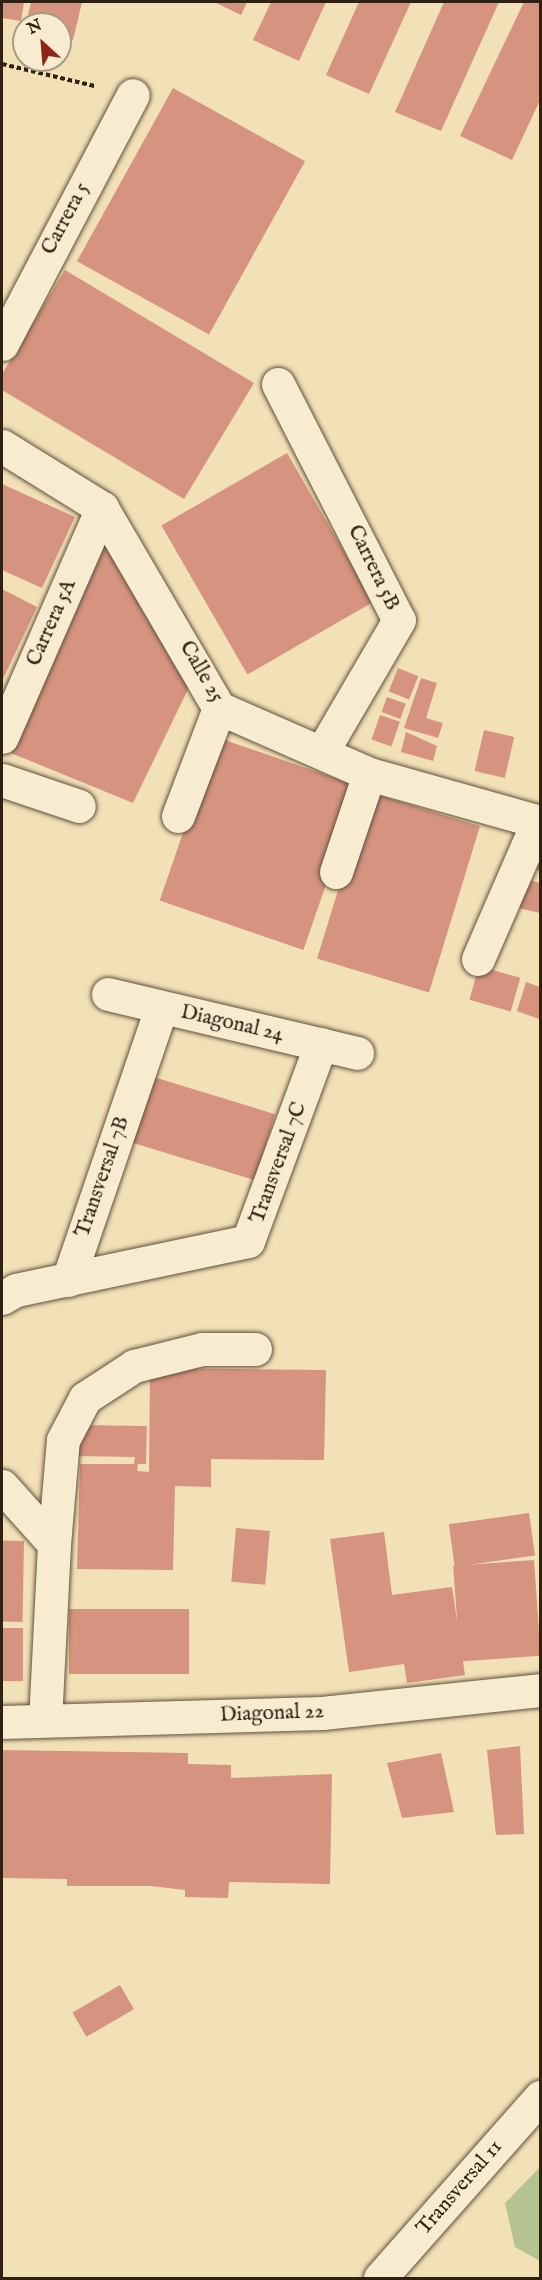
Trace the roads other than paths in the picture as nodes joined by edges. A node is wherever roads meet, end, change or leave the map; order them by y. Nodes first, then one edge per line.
1 (133, 95) road end
2 (2, 344) edge
3 (278, 384) dead end
4 (2, 446) edge
5 (102, 508) junction
6 (219, 708) junction
7 (4, 723) edge
8 (323, 750) junction
9 (369, 774) junction
10 (2, 780) edge
11 (79, 806) dead end
12 (178, 816) dead end
13 (539, 821) edge
14 (336, 872) dead end
15 (478, 959) dead end
16 (108, 994) dead end
17 (160, 1008) junction
18 (321, 1044) junction
19 (357, 1053) dead end
20 (68, 1280) junction
21 (2, 1298) edge
22 (255, 1349) dead end
23 (2, 1486) edge
24 (54, 1544) junction
25 (540, 1690) edge
26 (45, 1720) junction
27 (2, 1722) edge
28 (540, 2097) edge
29 (380, 2278) edge

1 - 2 street, Carrera 5
3 - 8 street, Carrera 5B
4 - 5 street, Calle 25
5 - 6 street, Calle 25
5 - 7 street, Carrera 5A
6 - 8 street, Calle 25
6 - 12 street
8 - 9 street, Calle 25
9 - 13 street, Calle 25
9 - 14 street
10 - 11 street
13 - 15 street
16 - 17 street, Diagonal 24
17 - 18 street, Diagonal 24
17 - 20 street, Transversal 7B
18 - 19 street, Diagonal 24
18 - 20 street, Transversal 7C
20 - 21 street
22 - 24 street
23 - 24 street
24 - 26 street
25 - 26 street, Diagonal 22
26 - 27 street, Diagonal 22
28 - 29 street, Transversal 11

